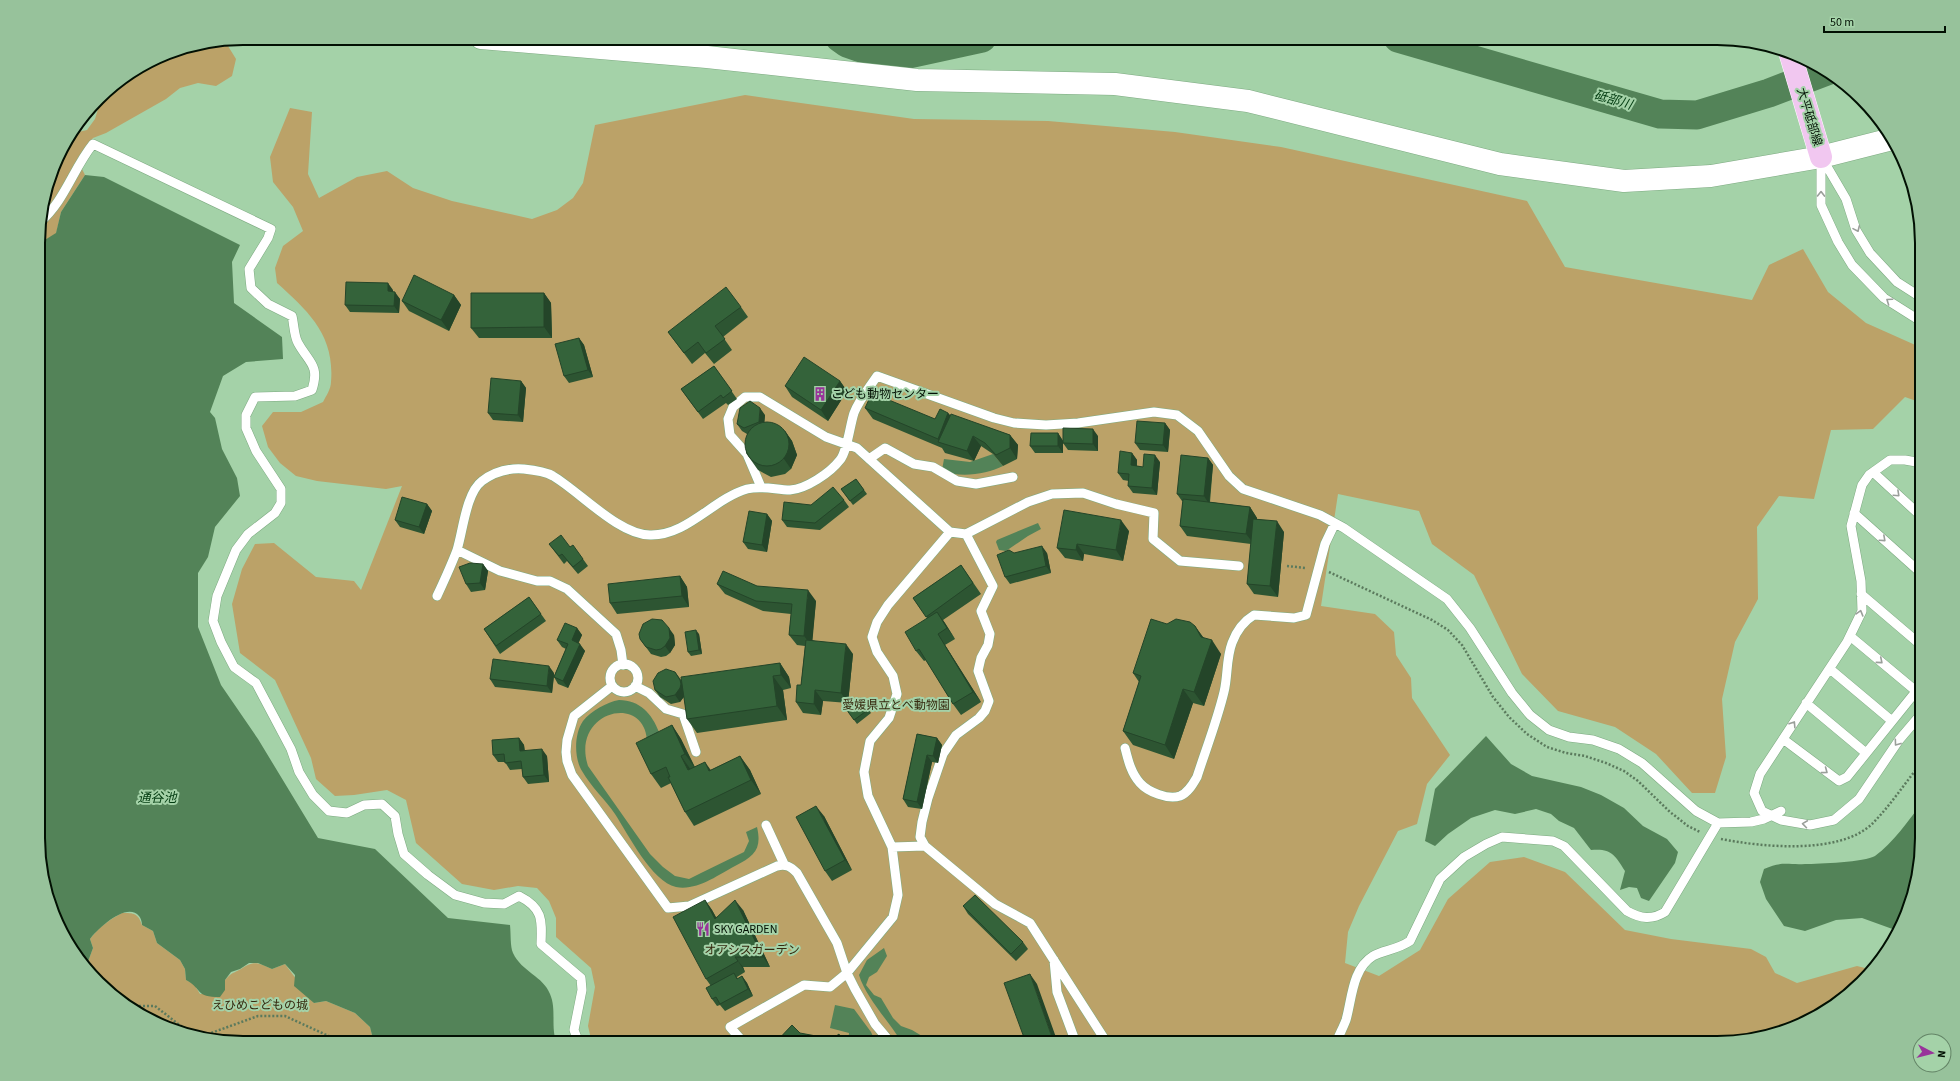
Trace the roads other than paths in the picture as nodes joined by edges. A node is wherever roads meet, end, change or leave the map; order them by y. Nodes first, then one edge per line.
1 (565, 45) edge
2 (1792, 60) edge
3 (1886, 141) edge
4 (1822, 157) junction
5 (47, 215) edge
6 (1915, 294) edge
7 (1915, 318) edge
8 (846, 445) junction
9 (869, 459) junction
10 (1915, 462) edge
11 (1873, 472) junction
12 (1013, 477) dead end
13 (761, 487) junction
14 (1915, 511) edge
15 (1854, 513) junction
16 (1335, 523) junction
17 (950, 532) junction
18 (966, 534) junction
19 (457, 550) junction
20 (1240, 566) dead end
21 (1915, 568) edge
22 (1861, 594) junction
23 (437, 596) dead end
24 (1850, 636) junction
25 (1915, 640) edge
26 (623, 665) junction
27 (1830, 669) junction
28 (1915, 685) edge
29 (612, 686) junction
30 (635, 686) junction
31 (1915, 693) edge
32 (1806, 703) junction
33 (1892, 721) junction
34 (1915, 721) edge
35 (1783, 739) junction
36 (1125, 748) edge
37 (696, 752) dead end
38 (1866, 753) junction
39 (1781, 811) dead end
40 (1771, 816) junction
41 (1718, 823) junction
42 (766, 824) dead end
43 (925, 846) junction
44 (892, 847) junction
45 (784, 864) junction
46 (1054, 958) junction
47 (847, 973) junction
48 (576, 1036) edge
49 (737, 1036) edge
50 (885, 1036) edge
51 (1073, 1036) edge
52 (1103, 1036) edge
53 (1339, 1036) edge

1 - 4 street
2 - 4 main road, 大平砥部線
3 - 4 street
4 -> 6 lane
7 -> 4 lane
5 - 48 lane
8 - 9 lane
8 - 13 lane
8 - 13 lane
8 - 16 lane
9 - 12 lane
9 - 17 lane
10 - 11 lane
11 -> 14 lane
11 - 15 lane
13 - 19 lane
15 -> 21 lane
15 - 22 lane
16 - 36 lane
16 - 41 lane
17 - 18 lane
17 - 44 lane
18 - 20 lane
18 - 43 lane
19 - 23 lane
19 - 26 lane
24 -> 22 lane
22 - 25 lane
24 - 27 lane
24 -> 28 lane
26 - 29 lane
26 - 30 lane
27 - 32 lane
27 - 33 lane
29 - 30 lane
29 - 45 lane
30 - 37 lane
31 - 33 lane
35 -> 32 lane
32 - 38 lane
33 - 38 lane
34 -> 40 lane
35 -> 38 lane
35 - 40 lane
39 - 40 lane
40 - 41 lane
41 - 53 lane
42 - 45 lane
43 - 44 lane
43 - 46 lane
44 - 47 lane
45 - 47 lane
46 - 51 lane
46 - 52 lane
47 - 49 lane
47 - 50 lane

